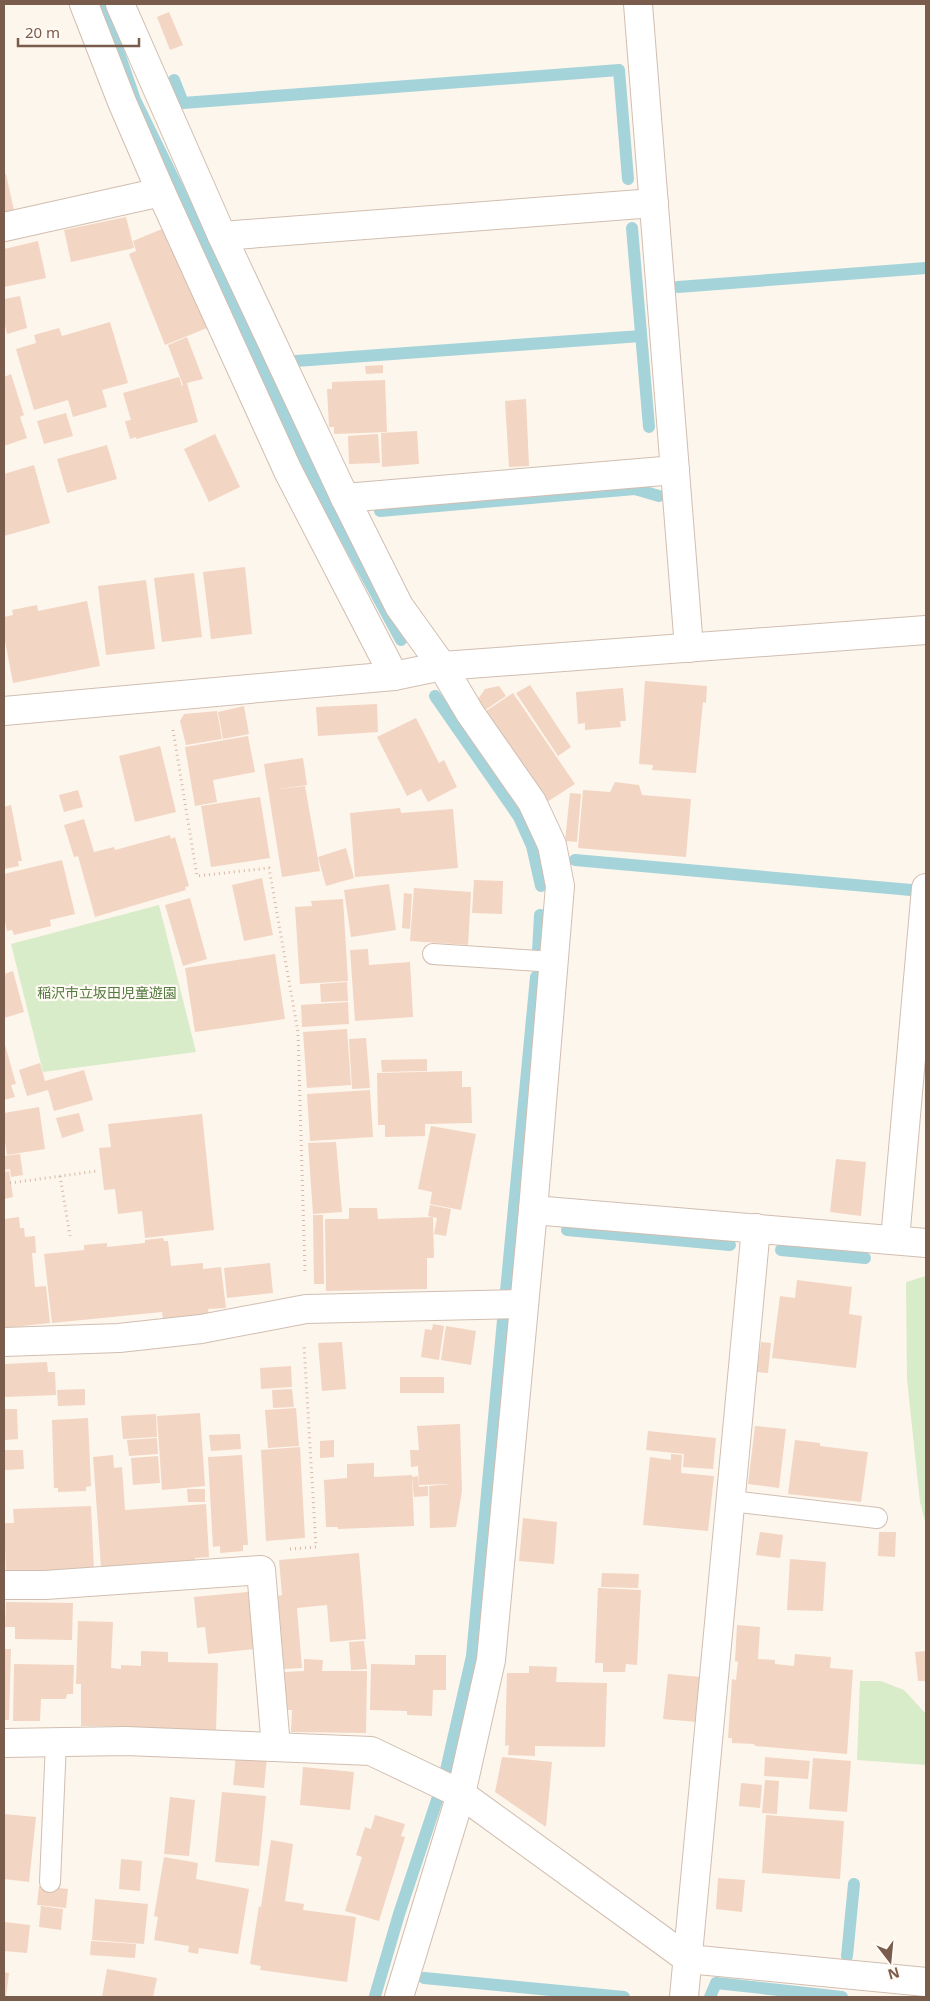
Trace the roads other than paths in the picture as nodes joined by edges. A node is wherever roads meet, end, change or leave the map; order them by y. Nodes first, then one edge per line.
1 (84, 4) edge
2 (120, 4) edge
3 (638, 4) edge
4 (654, 202) junction
5 (183, 205) junction
6 (4, 227) edge
7 (222, 236) junction
8 (675, 470) junction
9 (346, 498) junction
10 (926, 630) edge
11 (689, 648) junction
12 (442, 666) junction
13 (394, 676) junction
14 (4, 711) edge
15 (926, 888) edge
16 (433, 954) dead end
17 (554, 962) junction
18 (533, 1210) junction
19 (756, 1228) junction
20 (895, 1240) junction
21 (926, 1243) edge
22 (523, 1304) junction
23 (4, 1342) edge
24 (731, 1501) junction
25 (877, 1518) dead end
26 (4, 1585) edge
27 (56, 1742) junction
28 (4, 1743) edge
29 (276, 1747) junction
30 (461, 1794) junction
31 (50, 1882) dead end
32 (688, 1959) junction
33 (926, 1982) edge
34 (398, 1997) edge
35 (684, 1997) edge

1 - 5 street
2 - 5 street
3 - 4 street
4 - 7 street
4 - 8 street
5 - 6 street
5 - 7 street
5 - 13 street
7 - 9 street
8 - 9 street
8 - 11 street
9 - 12 street
10 - 11 street
11 - 12 street
12 - 13 street
12 - 17 street
13 - 14 street
15 - 20 street
16 - 17 lane
17 - 18 street
18 - 19 street
18 - 22 street
19 - 20 street
19 - 24 street
20 - 21 street
22 - 23 street
22 - 30 street
24 - 25 lane
24 - 32 street
26 - 29 street
27 - 28 street
27 - 29 street
27 - 31 lane
29 - 30 street
30 - 32 street
30 - 34 street
32 - 33 street
32 - 35 street

